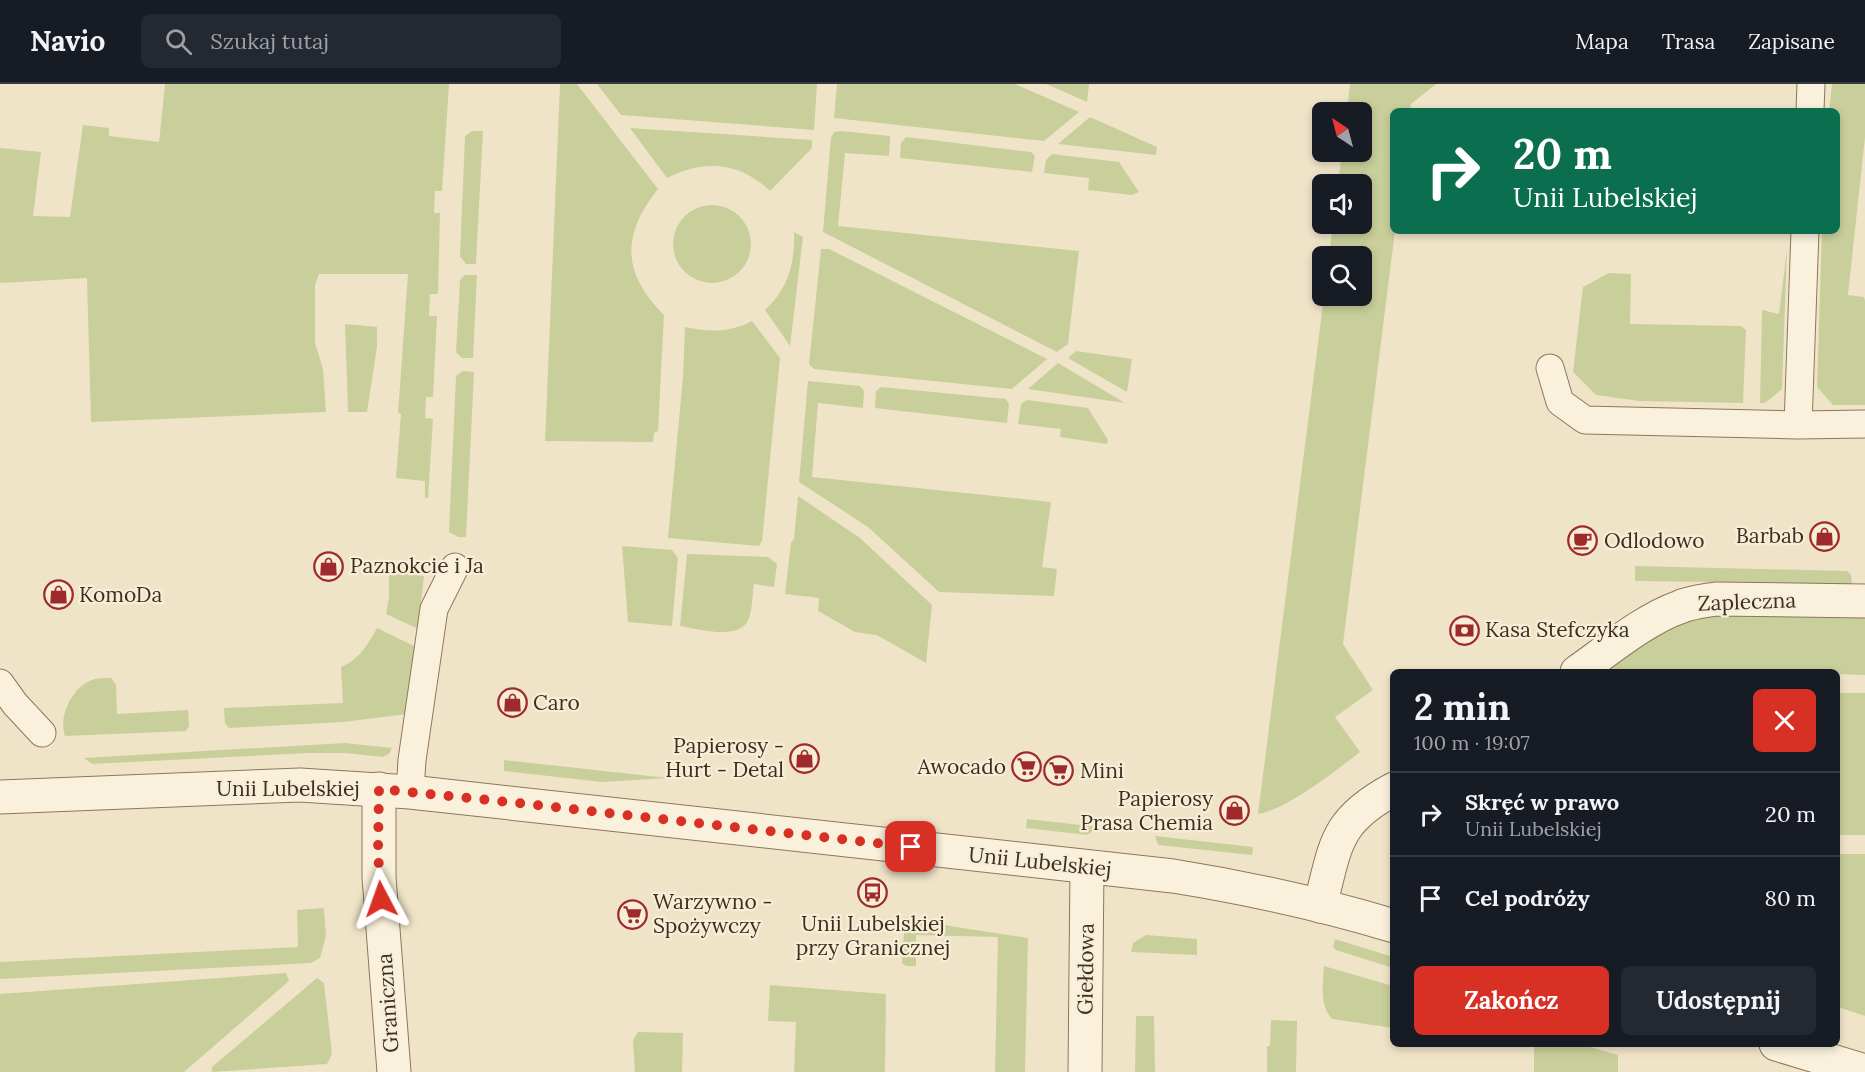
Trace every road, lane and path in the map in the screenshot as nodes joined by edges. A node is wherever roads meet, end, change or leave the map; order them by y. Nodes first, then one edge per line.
1 (1811, 84) edge
2 (1810, 108) edge
3 (1805, 234) edge
4 (1550, 368) dead end
5 (1865, 424) edge
6 (1798, 425) junction
7 (455, 567) dead end
8 (1865, 601) edge
9 (1582, 669) edge
10 (0, 683) edge
11 (42, 733) dead end
12 (394, 790) junction
13 (1390, 791) edge
14 (0, 798) edge
15 (1087, 867) junction
16 (1320, 906) junction
17 (1390, 925) edge
18 (1781, 1047) edge
19 (1807, 1063) edge
20 (1865, 1071) edge
21 (394, 1072) edge
22 (1085, 1072) edge

1 - 2 lane
3 - 6 lane
4 - 6 lane
5 - 6 lane
7 - 12 lane
8 - 9 street, Zapleczna
10 - 11 lane
12 - 14 street, Unii Lubelskiej
12 - 15 street, Unii Lubelskiej
12 - 21 street, Graniczna
13 - 16 street
15 - 16 street, Unii Lubelskiej
15 - 22 street, Giełdowa
16 - 17 street, Unii Lubelskiej
18 - 19 street
19 - 20 street

